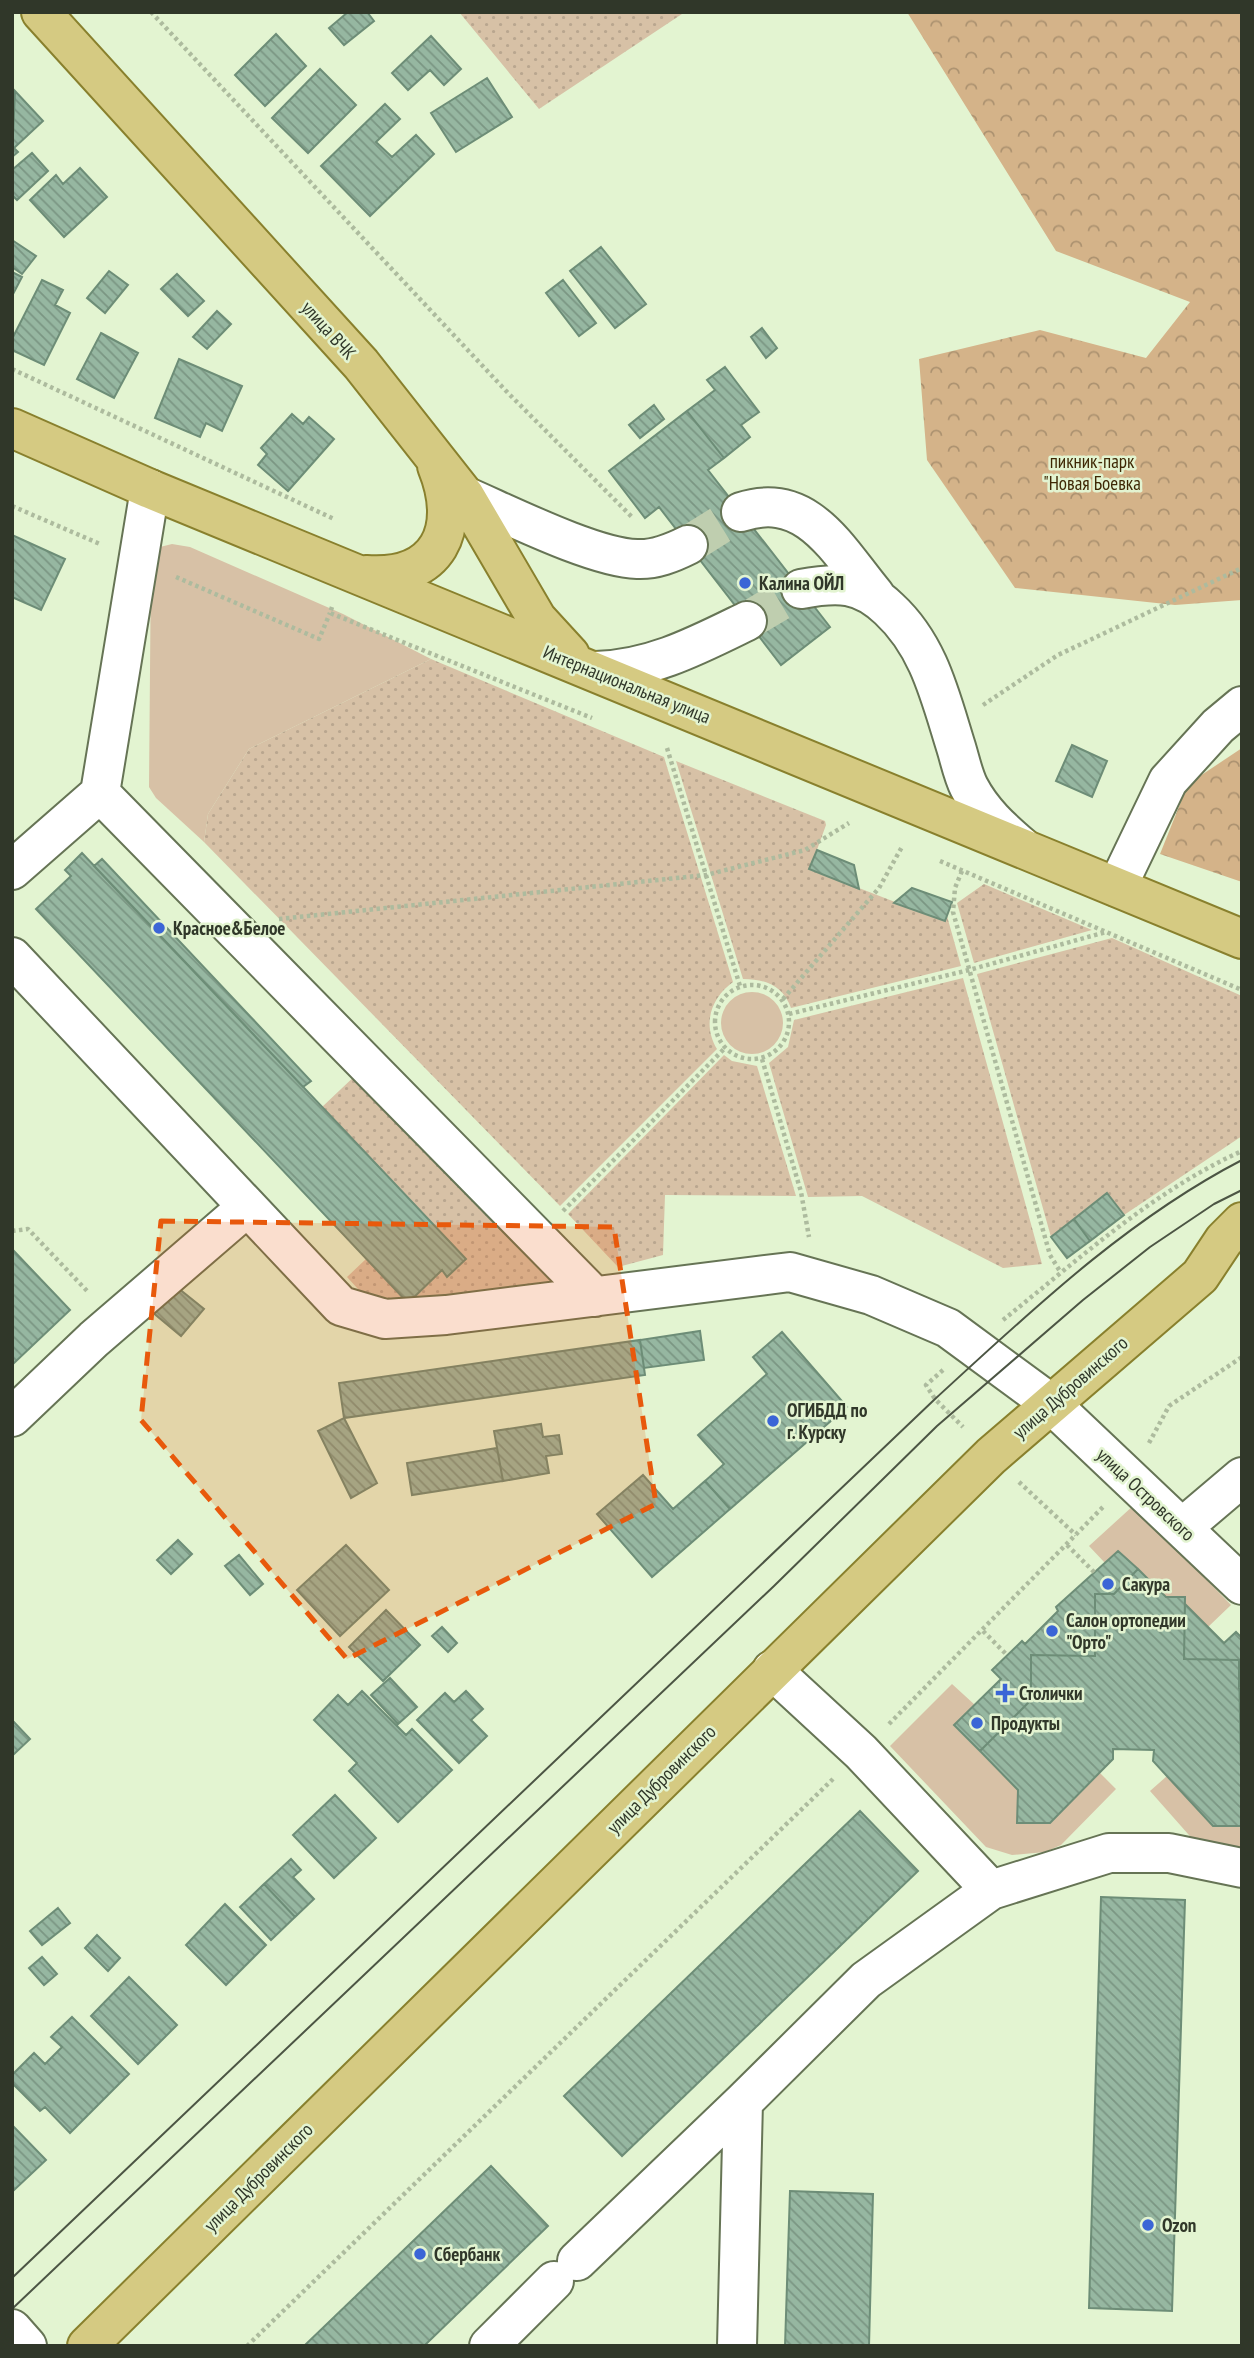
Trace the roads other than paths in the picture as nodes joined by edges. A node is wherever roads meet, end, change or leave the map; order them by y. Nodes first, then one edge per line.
1 (41, 12) edge
2 (12, 428) edge
3 (428, 445) junction
4 (150, 489) junction
5 (465, 496) junction
6 (741, 512) tunnel mouth
7 (679, 550) tunnel mouth
8 (360, 575) junction
9 (801, 589) tunnel mouth
10 (875, 595) junction
11 (747, 621) tunnel mouth
12 (592, 669) junction
13 (1242, 706) edge
14 (100, 793) junction
15 (1022, 847) junction
16 (12, 870) edge
17 (1117, 887) junction
18 (1242, 939) edge
19 (12, 957) edge
20 (246, 1208) junction
21 (1242, 1222) edge
22 (1242, 1250) edge
23 (1200, 1276) junction
24 (595, 1297) junction
25 (1050, 1403) junction
26 (12, 1417) edge
27 (1242, 1477) edge
28 (1183, 1527) junction
29 (1242, 1585) edge
30 (772, 1670) junction
31 (1242, 1868) edge
32 (991, 1891) junction
33 (743, 2102) junction
34 (12, 2329) edge
35 (27, 2346) edge
36 (87, 2346) edge
37 (489, 2346) edge
38 (737, 2346) edge

1 - 3 main road, улица ВЧК
2 - 4 main road, Интернациональная улица
3 - 5 main road, улица ВЧК
3 - 8 main road
4 - 8 main road, Интернациональная улица
4 - 14 street
5 - 7 street
5 - 12 main road, улица ВЧК
6 - 10 street
8 - 12 main road, Интернациональная улица
9 - 10 street
10 - 15 street
11 - 12 street
12 - 15 main road, Интернациональная улица
13 - 17 street
14 - 16 street
14 - 24 street
15 - 17 main road, Интернациональная улица
17 - 18 main road, Интернациональная улица
19 - 20 street, улица Островского
20 - 24 street, улица Островского
20 - 26 street
21 - 23 main road, улица Дубровинского
22 - 23 main road
23 - 25 main road, улица Дубровинского
24 - 25 street, улица Островского
25 - 28 street, улица Островского
25 - 30 main road, улица Дубровинского
27 - 28 street
28 - 29 street, улица Островского
30 - 32 street
30 - 36 main road, улица Дубровинского
31 - 32 street
32 - 33 street
33 - 37 street
33 - 38 street
34 - 35 street

